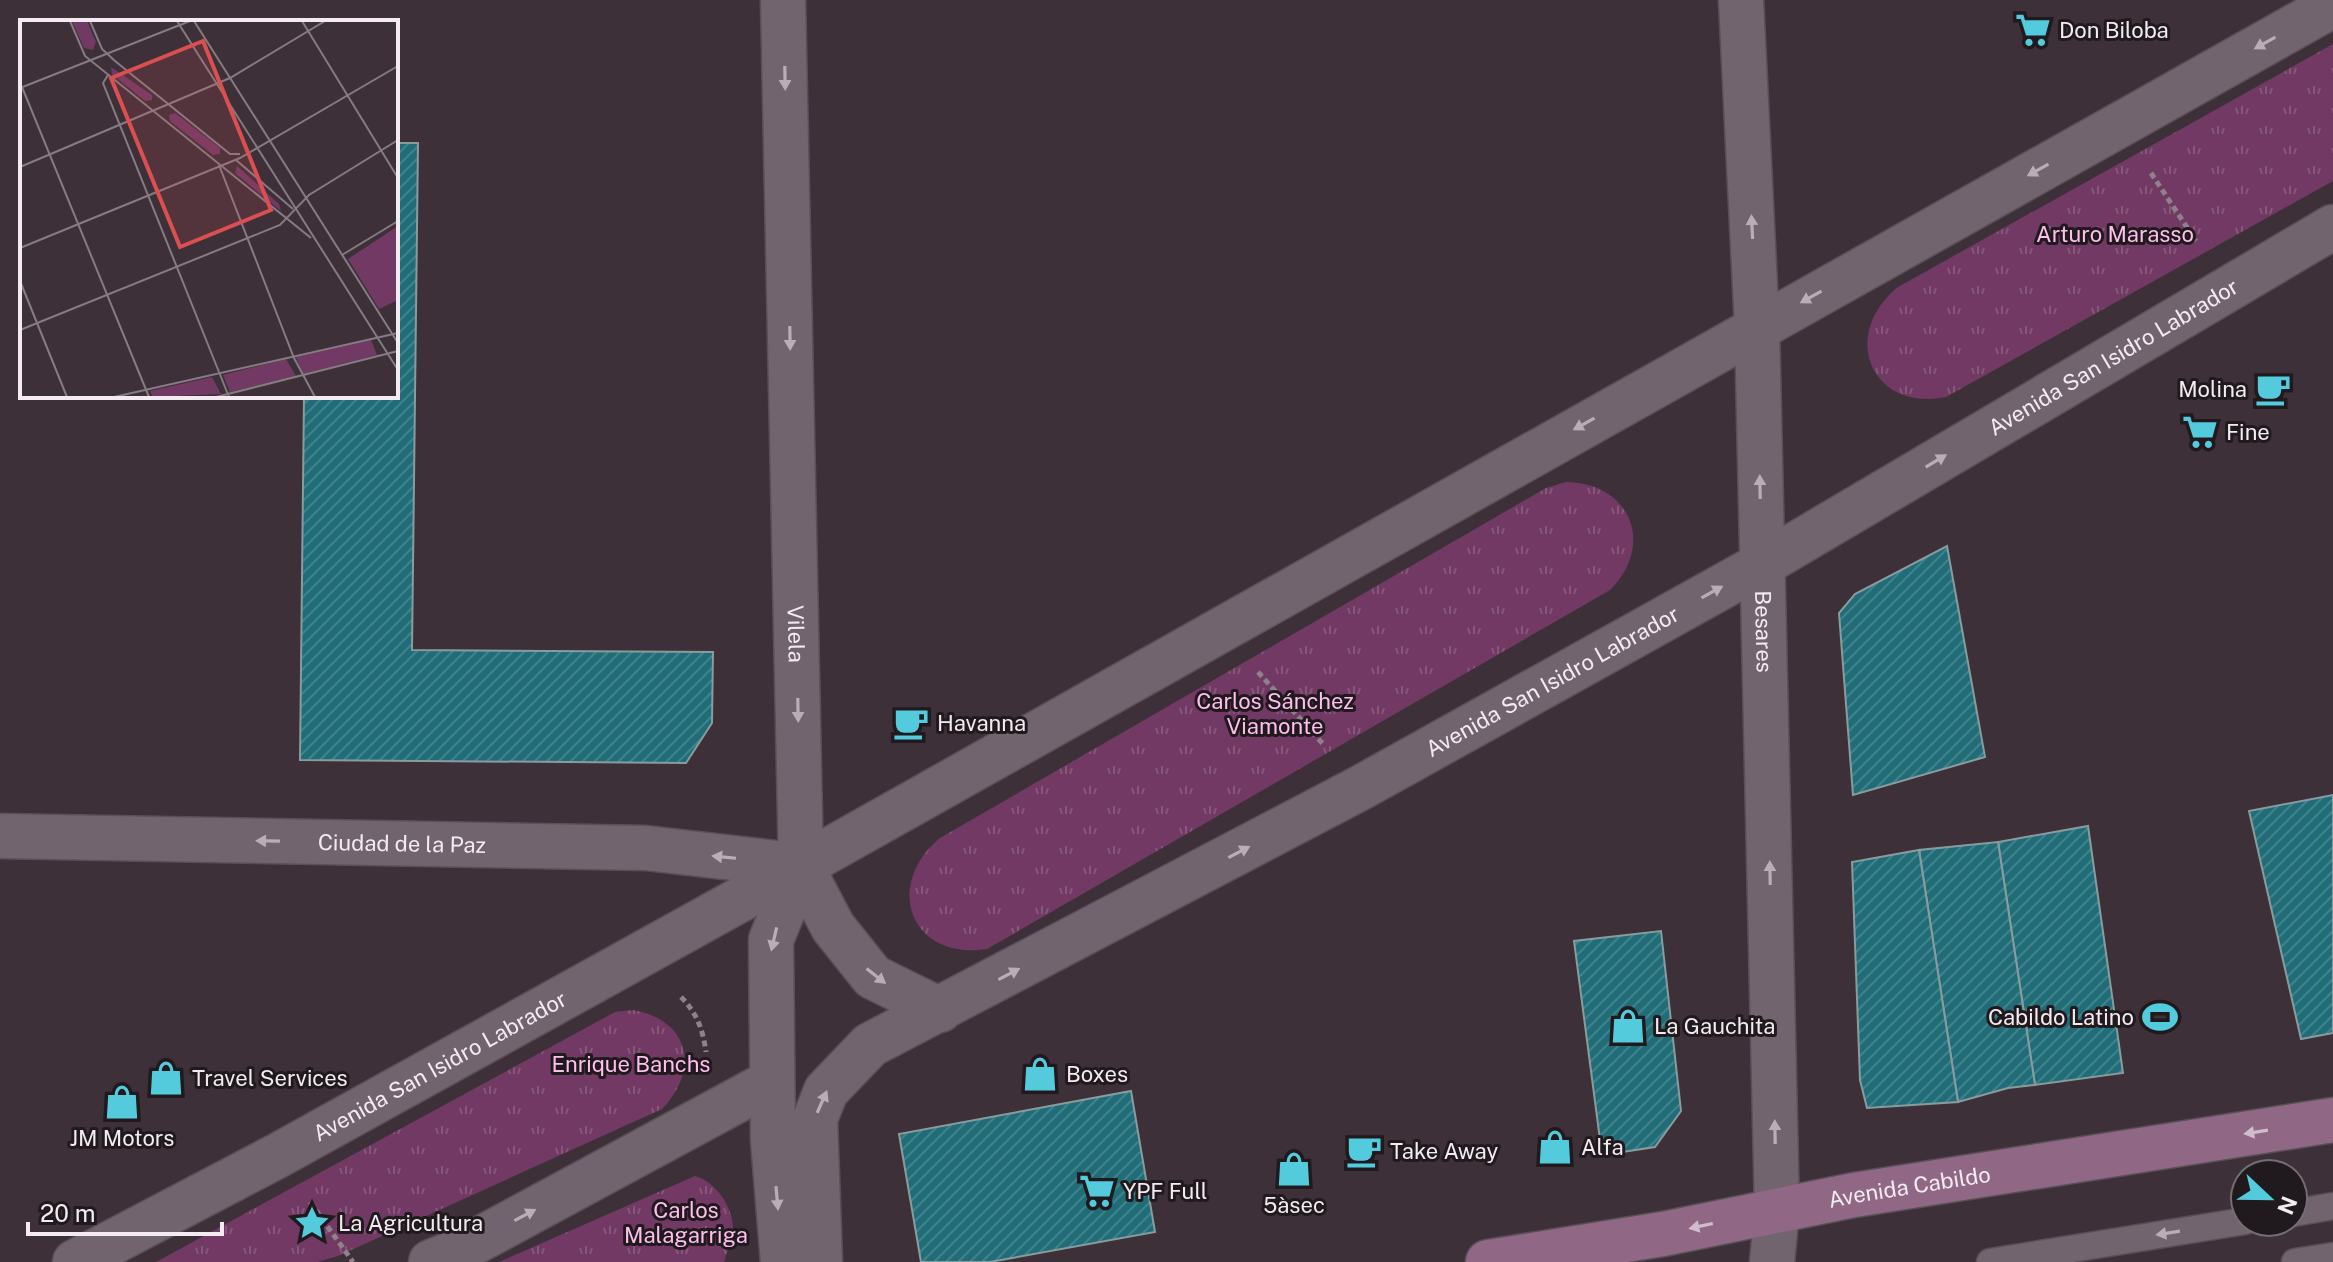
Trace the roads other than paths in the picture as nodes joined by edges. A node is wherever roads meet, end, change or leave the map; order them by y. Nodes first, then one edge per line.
1 (783, 0) edge
2 (1741, 0) edge
3 (2333, 5) edge
4 (2333, 227) edge
5 (1757, 327) junction
6 (1761, 565) junction
7 (0, 836) edge
8 (801, 866) junction
9 (940, 1010) junction
10 (771, 1082) junction
11 (2333, 1120) edge
12 (2333, 1206) edge
13 (1777, 1210) junction
14 (2309, 1210) edge
15 (2229, 1224) edge
16 (2333, 1256) edge
17 (75, 1262) edge
18 (431, 1262) edge
19 (783, 1262) edge
20 (820, 1262) edge
21 (1488, 1262) edge
22 (1772, 1262) edge
23 (1990, 1262) edge
24 (2295, 1262) edge

1 -> 8 street, Vilela
5 -> 2 street, Besares
3 -> 5 street, Avenida San Isidro Labrador
6 -> 4 street, Avenida San Isidro Labrador
6 -> 5 street, Besares
5 -> 8 street, Avenida San Isidro Labrador
9 -> 6 street, Avenida San Isidro Labrador
13 -> 6 street, Besares
8 -> 7 street, Ciudad de la Paz
8 -> 9 street
8 -> 10 street, Vilela
8 - 17 street, Avenida San Isidro Labrador
20 -> 9 street
18 -> 10 street
10 -> 19 street, Vilela
11 -> 13 main road, Avenida Cabildo
12 - 14 lane
13 -> 21 main road, Avenida Cabildo
13 - 22 street, Besares
15 -> 23 lane
16 - 24 lane

